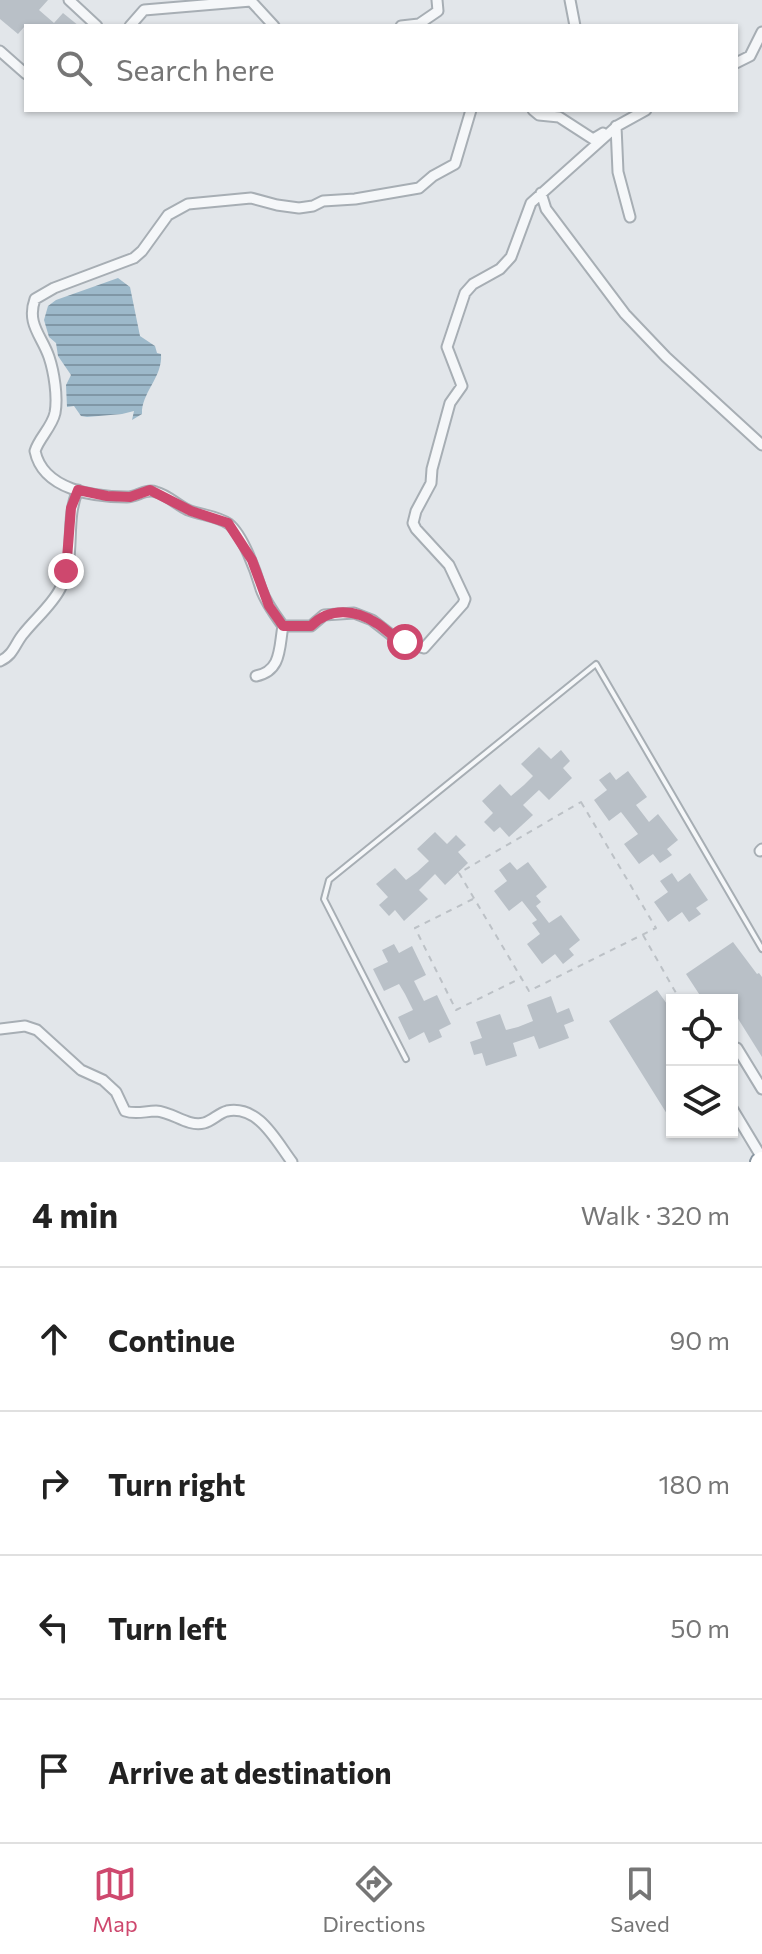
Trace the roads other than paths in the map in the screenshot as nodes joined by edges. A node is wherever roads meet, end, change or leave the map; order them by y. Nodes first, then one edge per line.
1 (69, 0) edge
2 (437, 0) edge
3 (570, 0) edge
4 (185, 3) edge
5 (95, 24) edge
6 (132, 24) edge
7 (272, 24) edge
8 (419, 24) edge
9 (575, 24) edge
10 (762, 32) edge
11 (0, 51) edge
12 (738, 62) edge
13 (24, 72) edge
14 (470, 112) edge
15 (535, 112) edge
16 (642, 112) edge
17 (617, 126) junction
18 (541, 193) junction
19 (630, 217) dead end
20 (762, 445) edge
21 (78, 490) junction
22 (283, 626) junction
23 (0, 661) edge
24 (256, 676) dead end
25 (762, 949) edge
26 (0, 1029) edge
27 (738, 1050) edge
28 (406, 1059) dead end
29 (762, 1089) edge
30 (738, 1119) edge
31 (761, 1160) edge
32 (292, 1162) edge

1 - 5 street
2 - 8 street
3 - 9 street
4 - 6 street
4 - 7 street
10 - 12 street
11 - 13 street
14 - 21 street
15 - 17 street
16 - 17 street
17 - 18 street
17 - 19 street
18 - 20 street
18 - 22 street
21 - 22 street
21 - 23 street
22 - 24 street
25 - 28 lane
26 - 32 street
27 - 29 street
30 - 31 street

